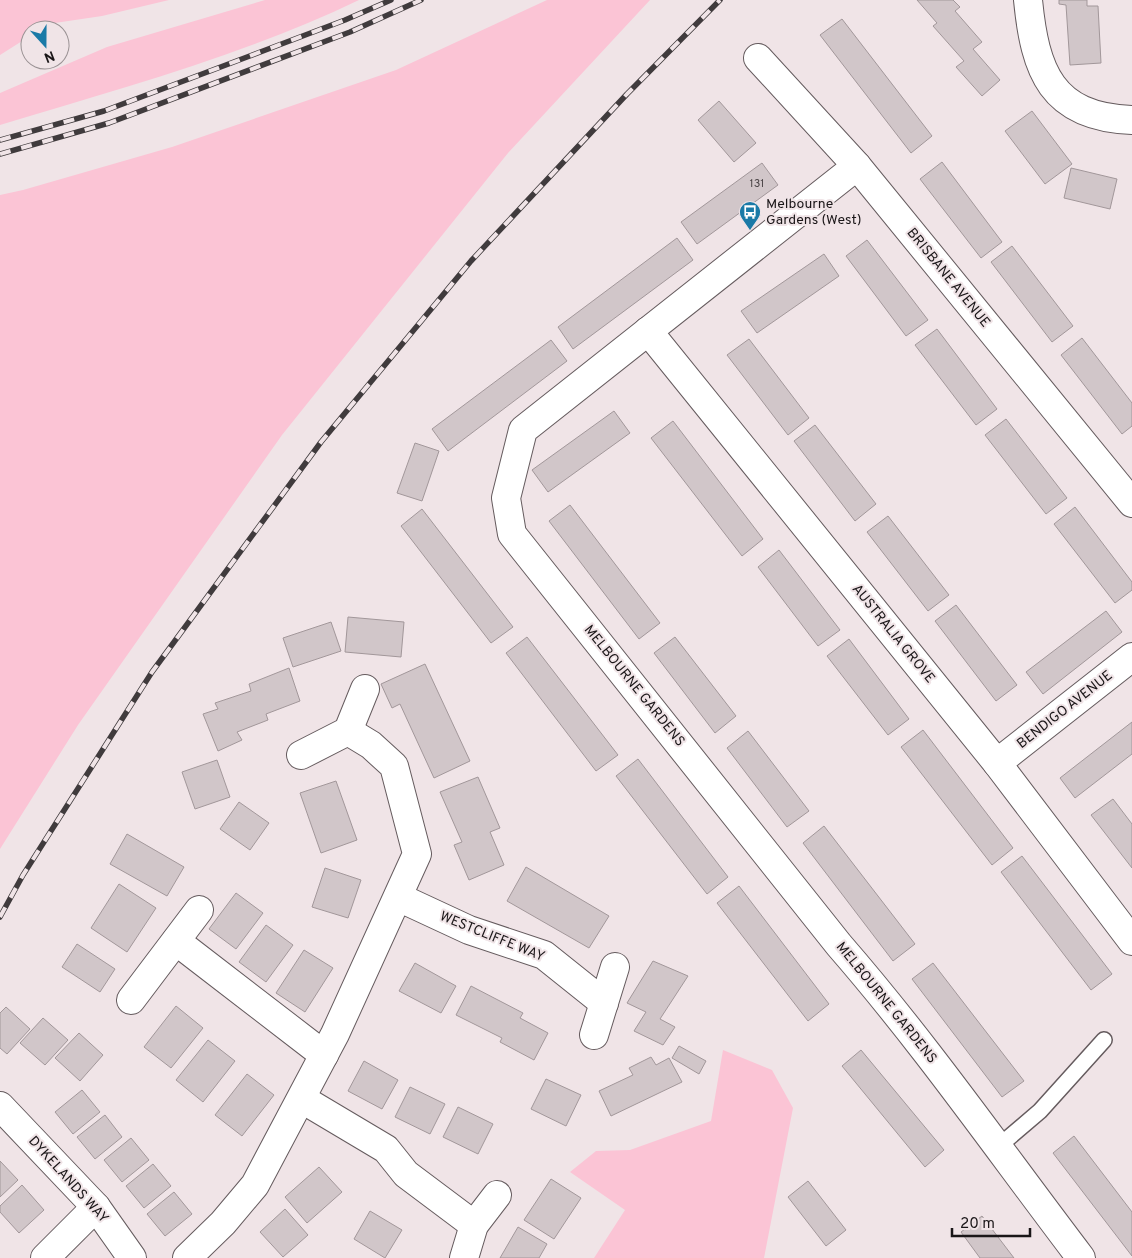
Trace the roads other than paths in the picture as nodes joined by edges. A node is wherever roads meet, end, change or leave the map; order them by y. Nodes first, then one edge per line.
1 (1028, 0) edge
2 (758, 58) dead end
3 (1132, 120) edge
4 (857, 166) junction
5 (648, 331) junction
6 (1132, 503) edge
7 (1132, 657) edge
8 (365, 689) dead end
9 (348, 731) junction
10 (301, 755) dead end
11 (997, 763) junction
12 (398, 897) junction
13 (199, 910) dead end
14 (176, 941) junction
15 (1132, 941) edge
16 (616, 967) dead end
17 (131, 1000) dead end
18 (604, 1003) junction
19 (594, 1035) dead end
20 (1104, 1040) dead end
21 (324, 1055) junction
22 (302, 1099) junction
23 (0, 1106) edge
24 (999, 1146) junction
25 (497, 1195) dead end
26 (96, 1207) junction
27 (474, 1224) junction
28 (45, 1258) edge
29 (132, 1258) edge
30 (187, 1258) edge
31 (464, 1258) edge
32 (1081, 1258) edge

1 - 3 street
2 - 4 street, BRISBANE AVENUE
4 - 5 street, MELBOURNE GARDENS
4 - 6 street, BRISBANE AVENUE
5 - 11 street, AUSTRALIA GROVE
5 - 24 street, MELBOURNE GARDENS
7 - 11 street, BENDIGO AVENUE
8 - 9 street
9 - 10 street
9 - 12 street
11 - 15 street, AUSTRALIA GROVE
12 - 18 street, WESTCLIFFE WAY
12 - 21 street
13 - 14 street
14 - 17 street
14 - 21 street
16 - 18 street
18 - 19 street
20 - 24 lane
21 - 22 street
22 - 27 street
22 - 30 street
23 - 26 street, DYKELANDS WAY
24 - 32 street, MELBOURNE GARDENS
25 - 27 street
26 - 28 street
26 - 29 street, DYKELANDS WAY
27 - 31 street

